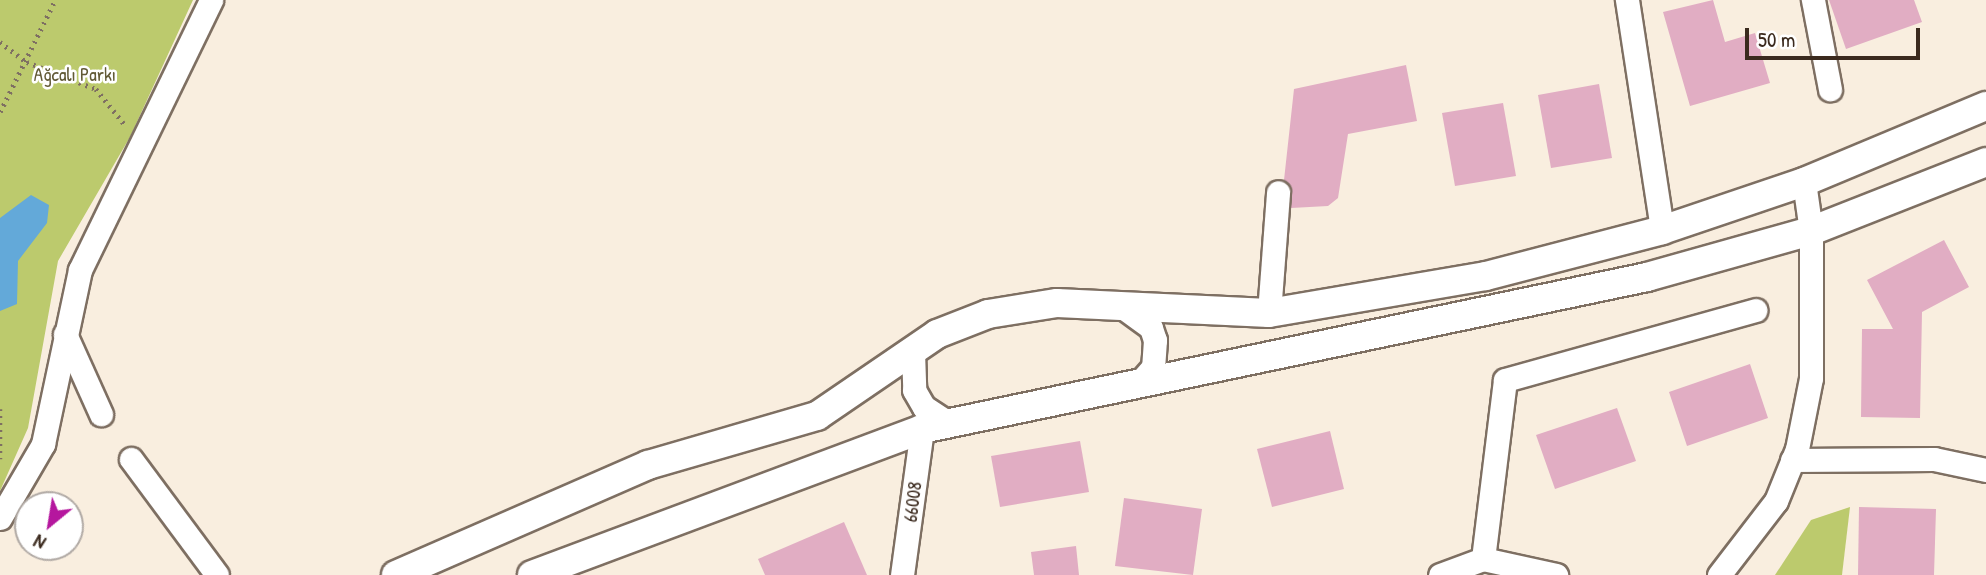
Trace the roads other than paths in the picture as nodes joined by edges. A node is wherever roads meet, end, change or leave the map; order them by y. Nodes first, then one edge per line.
1 (211, 0) edge
2 (1627, 0) edge
3 (1813, 0) edge
4 (1830, 89) dead end
5 (1986, 106) edge
6 (1986, 162) edge
7 (1804, 182) junction
8 (1278, 192) dead end
9 (1662, 230) junction
10 (1811, 231) junction
11 (1121, 306) junction
12 (1755, 310) dead end
13 (1269, 313) junction
14 (65, 334) junction
15 (913, 352) junction
16 (1139, 383) junction
17 (101, 414) dead end
18 (949, 423) junction
19 (922, 429) junction
20 (131, 459) dead end
21 (1792, 460) junction
22 (1983, 466) edge
23 (0, 518) edge
24 (1483, 559) junction
25 (217, 575) edge
26 (396, 575) edge
27 (532, 575) edge
28 (902, 575) edge
29 (1440, 575) edge
30 (1556, 575) edge
31 (1719, 575) edge

1 - 14 street
2 - 9 street
3 - 4 street
5 - 7 main road
6 - 10 main road
7 - 9 main road
7 - 10 street
8 - 13 street
9 - 13 main road
10 - 16 main road
10 - 21 street
11 - 13 main road
11 - 15 main road
11 - 16 street
12 - 24 street
14 - 17 street
14 - 23 street
15 - 18 street
15 - 26 main road
16 - 18 main road
18 - 19 main road
19 - 27 main road
19 - 28 street, 66008
20 - 25 street
21 - 22 street
21 - 31 street
24 - 29 street
24 - 30 street

